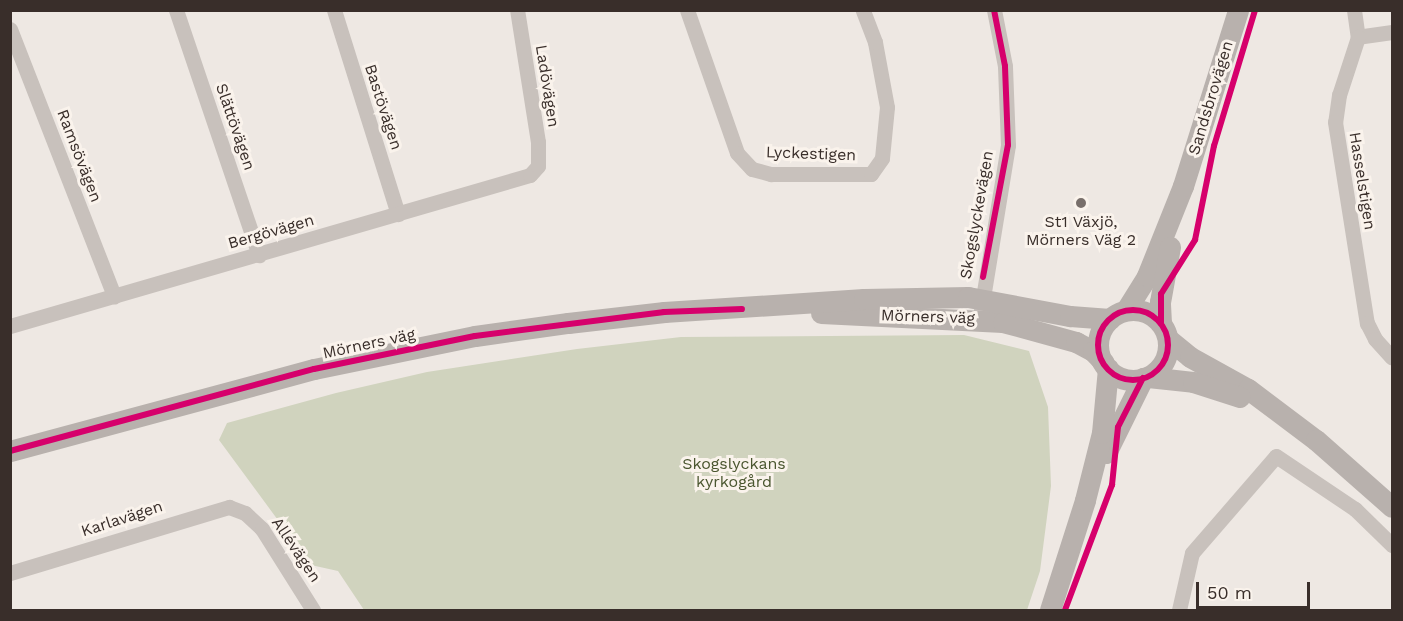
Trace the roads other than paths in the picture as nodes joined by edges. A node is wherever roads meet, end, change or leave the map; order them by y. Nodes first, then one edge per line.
1 (176, 10) edge
2 (334, 10) edge
3 (517, 10) edge
4 (687, 10) edge
5 (863, 10) edge
6 (994, 10) edge
7 (1238, 10) edge
8 (1354, 10) edge
9 (10, 29) edge
10 (1392, 32) edge
11 (1358, 37) junction
12 (538, 166) joint
13 (1184, 186) junction
14 (398, 214) junction
15 (260, 255) junction
16 (114, 296) junction
17 (981, 308) junction
18 (1118, 314) junction
19 (10, 326) edge
20 (1165, 331) junction
21 (1392, 358) edge
22 (1106, 366) junction
23 (1145, 377) junction
24 (1280, 414) junction
25 (10, 451) edge
26 (1085, 500) junction
27 (1392, 507) edge
28 (245, 513) joint
29 (1392, 545) edge
30 (10, 573) edge
31 (314, 610) edge
32 (1050, 610) edge
33 (1179, 610) edge

1 - 15 street, Slättövägen
2 - 14 street, Bastövägen
3 - 12 street, Ladövägen
4 - 5 street, Lyckestigen
6 - 17 street, Skogslyckevägen
7 - 13 main road, Sandsbrovägen
8 - 11 street
9 - 16 street, Ramsövägen
10 - 11 street
11 - 21 street, Hasselstigen
12 - 14 street, Bergövägen
13 - 18 main road, Sandsbrovägen
13 - 20 main road, Sandsbrovägen
14 - 15 street, Bergövägen
15 - 16 street, Bergövägen
16 - 19 street, Bergövägen
17 - 18 main road, Mörners väg
17 - 22 main road, Mörners väg
17 - 25 main road, Mörners väg
18 - 20 main road
18 - 22 main road
20 - 23 main road
20 - 24 main road
22 - 23 main road
22 - 26 main road
23 - 24 main road
23 - 26 main road
24 - 27 main road
26 - 32 main road
28 - 30 street, Karlavägen
28 - 31 street, Allévägen
29 - 33 street

